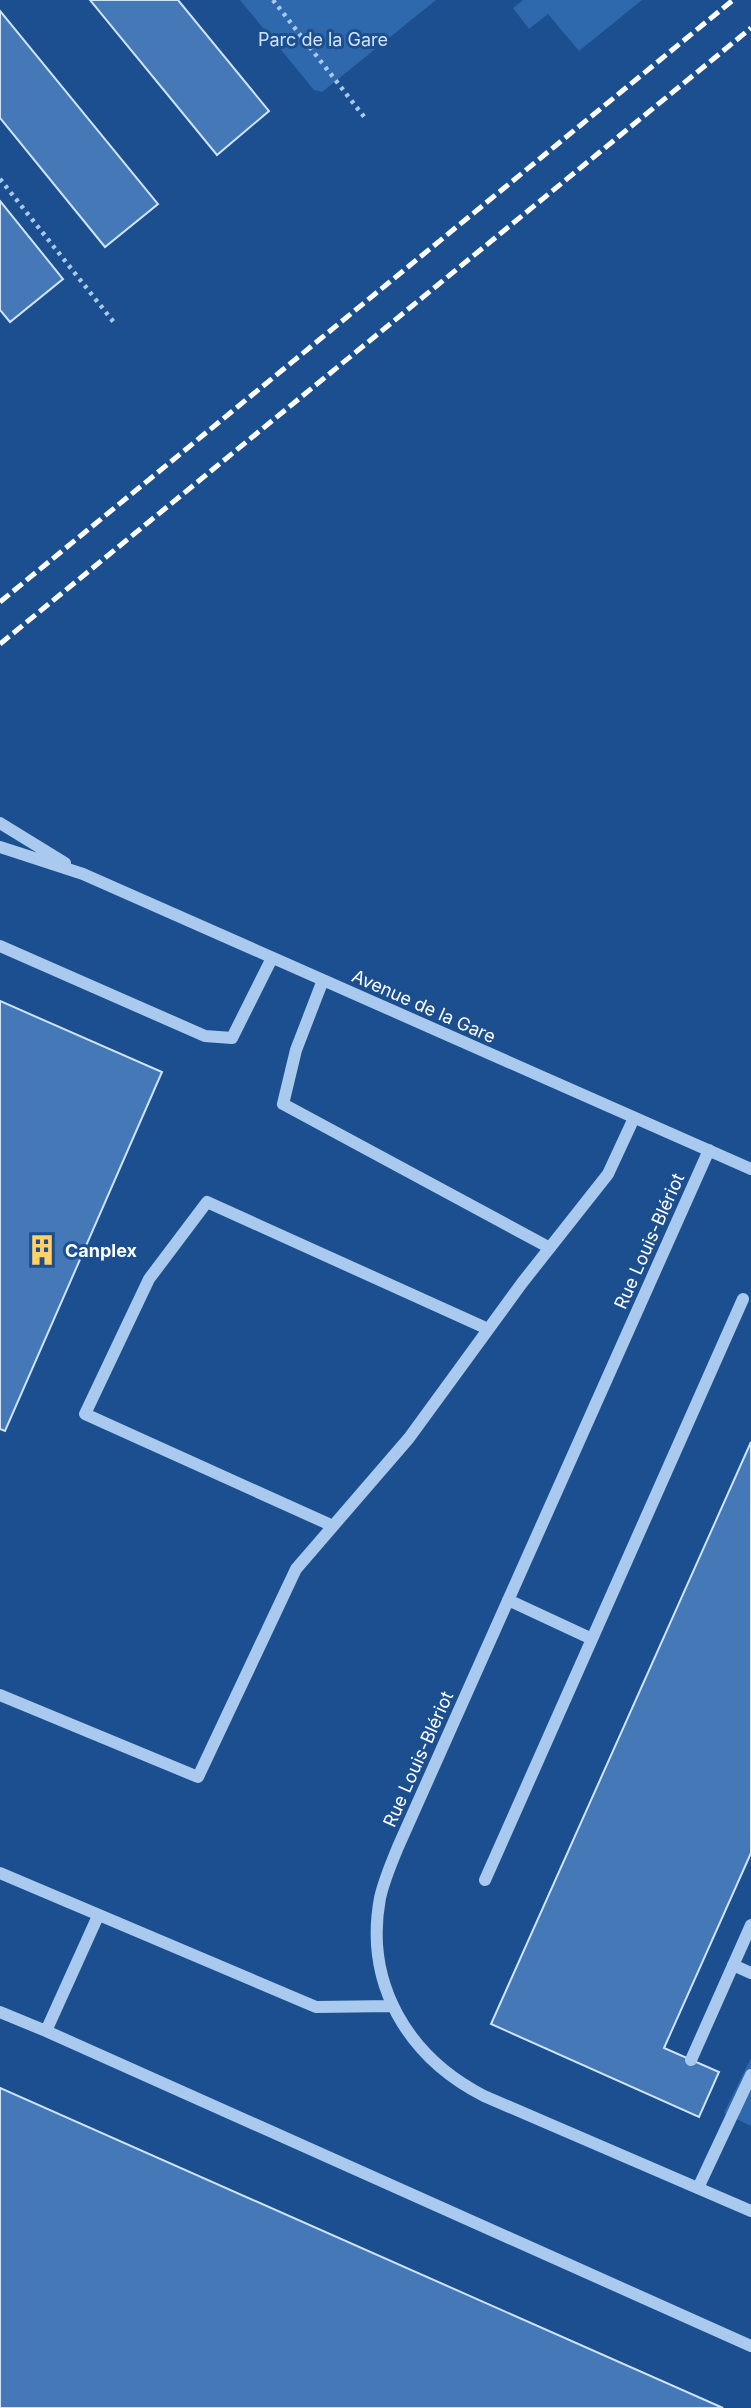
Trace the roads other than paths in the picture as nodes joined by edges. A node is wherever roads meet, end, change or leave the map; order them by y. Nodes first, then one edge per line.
1 (0, 823) edge
2 (0, 847) edge
3 (83, 874) junction
4 (0, 946) edge
5 (272, 958) junction
6 (323, 980) junction
7 (634, 1118) junction
8 (709, 1150) junction
9 (751, 1169) edge
10 (550, 1248) junction
11 (743, 1299) dead end
12 (488, 1329) junction
13 (333, 1526) junction
14 (508, 1600) junction
15 (592, 1639) junction
16 (0, 1695) edge
17 (0, 1873) edge
18 (485, 1880) dead end
19 (98, 1916) junction
20 (751, 1925) edge
21 (733, 1965) junction
22 (751, 1973) edge
23 (392, 2006) junction
24 (0, 2012) edge
25 (46, 2031) junction
26 (691, 2060) dead end
27 (751, 2075) edge
28 (698, 2188) junction
29 (751, 2211) edge
30 (751, 2346) edge

1 - 3 street, Avenue de la Gare
2 - 3 street, Avenue de la Gare
3 - 5 street, Avenue de la Gare
4 - 5 street
5 - 6 street, Avenue de la Gare
6 - 7 street, Avenue de la Gare
6 - 10 street
7 - 8 street, Avenue de la Gare
7 - 10 street
8 - 9 street, Avenue de la Gare
8 - 14 street, Rue Louis-Blériot
10 - 12 street
11 - 15 street
12 - 13 street
12 - 13 street
13 - 16 street
14 - 15 street
14 - 23 street, Rue Louis-Blériot
15 - 18 street
17 - 19 street
19 - 23 street
19 - 25 street
20 - 21 street
21 - 22 street
21 - 26 street
23 - 28 street, Rue Louis-Blériot
24 - 25 street
25 - 30 street
27 - 28 street
28 - 29 street, Rue Louis-Blériot

